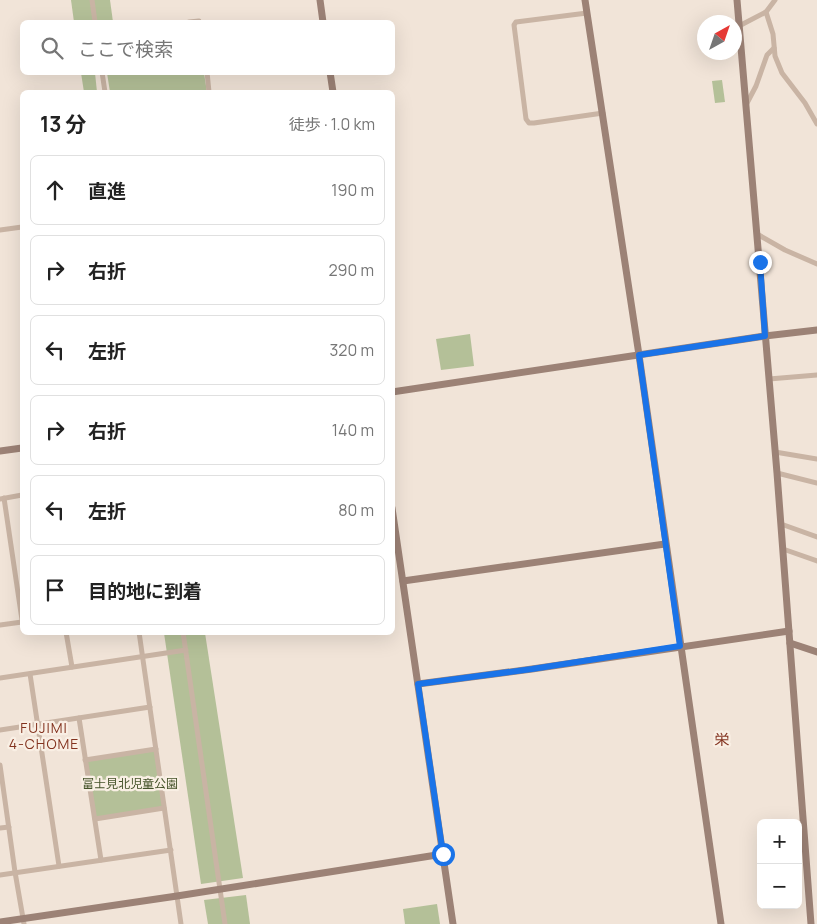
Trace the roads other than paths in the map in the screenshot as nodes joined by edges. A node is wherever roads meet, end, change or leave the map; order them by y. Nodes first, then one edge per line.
1 (92, 0) edge
2 (320, 0) edge
3 (585, 0) edge
4 (737, 0) edge
5 (775, 0) edge
6 (766, 12) junction
7 (587, 13) junction
8 (738, 15) edge
9 (95, 20) edge
10 (323, 20) edge
11 (742, 24) edge
12 (774, 48) junction
13 (742, 60) edge
14 (102, 75) edge
15 (207, 75) edge
16 (330, 75) edge
17 (105, 90) edge
18 (210, 90) edge
19 (333, 90) edge
20 (746, 106) junction
21 (602, 113) junction
22 (817, 124) edge
23 (20, 227) edge
24 (0, 230) edge
25 (757, 234) junction
26 (817, 264) edge
27 (817, 330) edge
28 (765, 336) junction
29 (639, 355) junction
30 (817, 375) edge
31 (769, 379) junction
32 (395, 392) edge
33 (20, 448) edge
34 (0, 451) edge
35 (775, 452) junction
36 (817, 459) edge
37 (777, 473) junction
38 (817, 483) edge
39 (20, 495) edge
40 (2, 498) edge
41 (781, 524) junction
42 (395, 528) edge
43 (817, 537) edge
44 (665, 544) junction
45 (783, 549) junction
46 (817, 561) edge
47 (403, 582) junction
48 (20, 609) edge
49 (20, 621) edge
50 (0, 625) edge
51 (789, 631) junction
52 (67, 635) edge
53 (139, 635) edge
54 (184, 635) edge
55 (790, 643) junction
56 (680, 646) junction
57 (186, 650) junction
58 (817, 652) edge
59 (142, 657) junction
60 (72, 667) junction
61 (30, 674) junction
62 (0, 678) edge
63 (418, 684) junction
64 (150, 707) junction
65 (79, 718) junction
66 (37, 724) junction
67 (0, 730) edge
68 (156, 748) junction
69 (86, 760) junction
70 (0, 765) edge
71 (164, 808) junction
72 (95, 819) junction
73 (8, 827) junction
74 (0, 828) edge
75 (171, 850) junction
76 (443, 854) junction
77 (101, 860) junction
78 (59, 866) junction
79 (15, 872) junction
80 (0, 875) edge
81 (220, 890) junction
82 (177, 896) junction
83 (24, 921) edge
84 (0, 922) edge
85 (181, 924) edge
86 (225, 924) edge
87 (453, 924) edge
88 (720, 924) edge
89 (811, 924) edge

1 - 9 street
2 - 10 street
3 - 7 street
4 - 8 street
5 - 6 street
6 - 11 street
6 - 12 street
7 - 21 street
7 - 21 street
12 - 20 street
12 - 22 street
13 - 20 street
14 - 17 street
15 - 18 street
16 - 19 street
20 - 25 street
21 - 29 street
23 - 24 street
25 - 26 street
25 - 28 street
27 - 28 street
28 - 29 street
28 - 31 street
29 - 32 street
29 - 44 street
30 - 31 street
31 - 35 street
33 - 34 street
35 - 36 street
35 - 37 street
37 - 38 street
37 - 41 street
39 - 40 street
40 - 48 street
41 - 43 street
41 - 45 street
42 - 47 street
44 - 47 street
44 - 56 street
45 - 46 street
45 - 51 street
47 - 63 street
49 - 50 street
51 - 55 street
51 - 56 street
52 - 60 street
53 - 59 street
54 - 57 street
55 - 58 street
55 - 89 street
56 - 63 street
56 - 88 street
57 - 59 street
57 - 81 street
59 - 60 street
59 - 64 street
60 - 61 street
61 - 62 street
61 - 66 street
63 - 76 street
64 - 65 street
64 - 68 street
65 - 66 street
65 - 69 street
66 - 67 street
66 - 78 street
68 - 69 street
68 - 71 street
69 - 72 street
70 - 73 street
71 - 72 street
71 - 75 street
72 - 77 street
73 - 74 street
73 - 79 street
75 - 77 street
75 - 82 street
76 - 81 street
76 - 87 street
77 - 78 street
78 - 79 street
79 - 80 street
79 - 83 street
81 - 82 street
81 - 86 street
82 - 83 street
82 - 85 street
83 - 84 street

